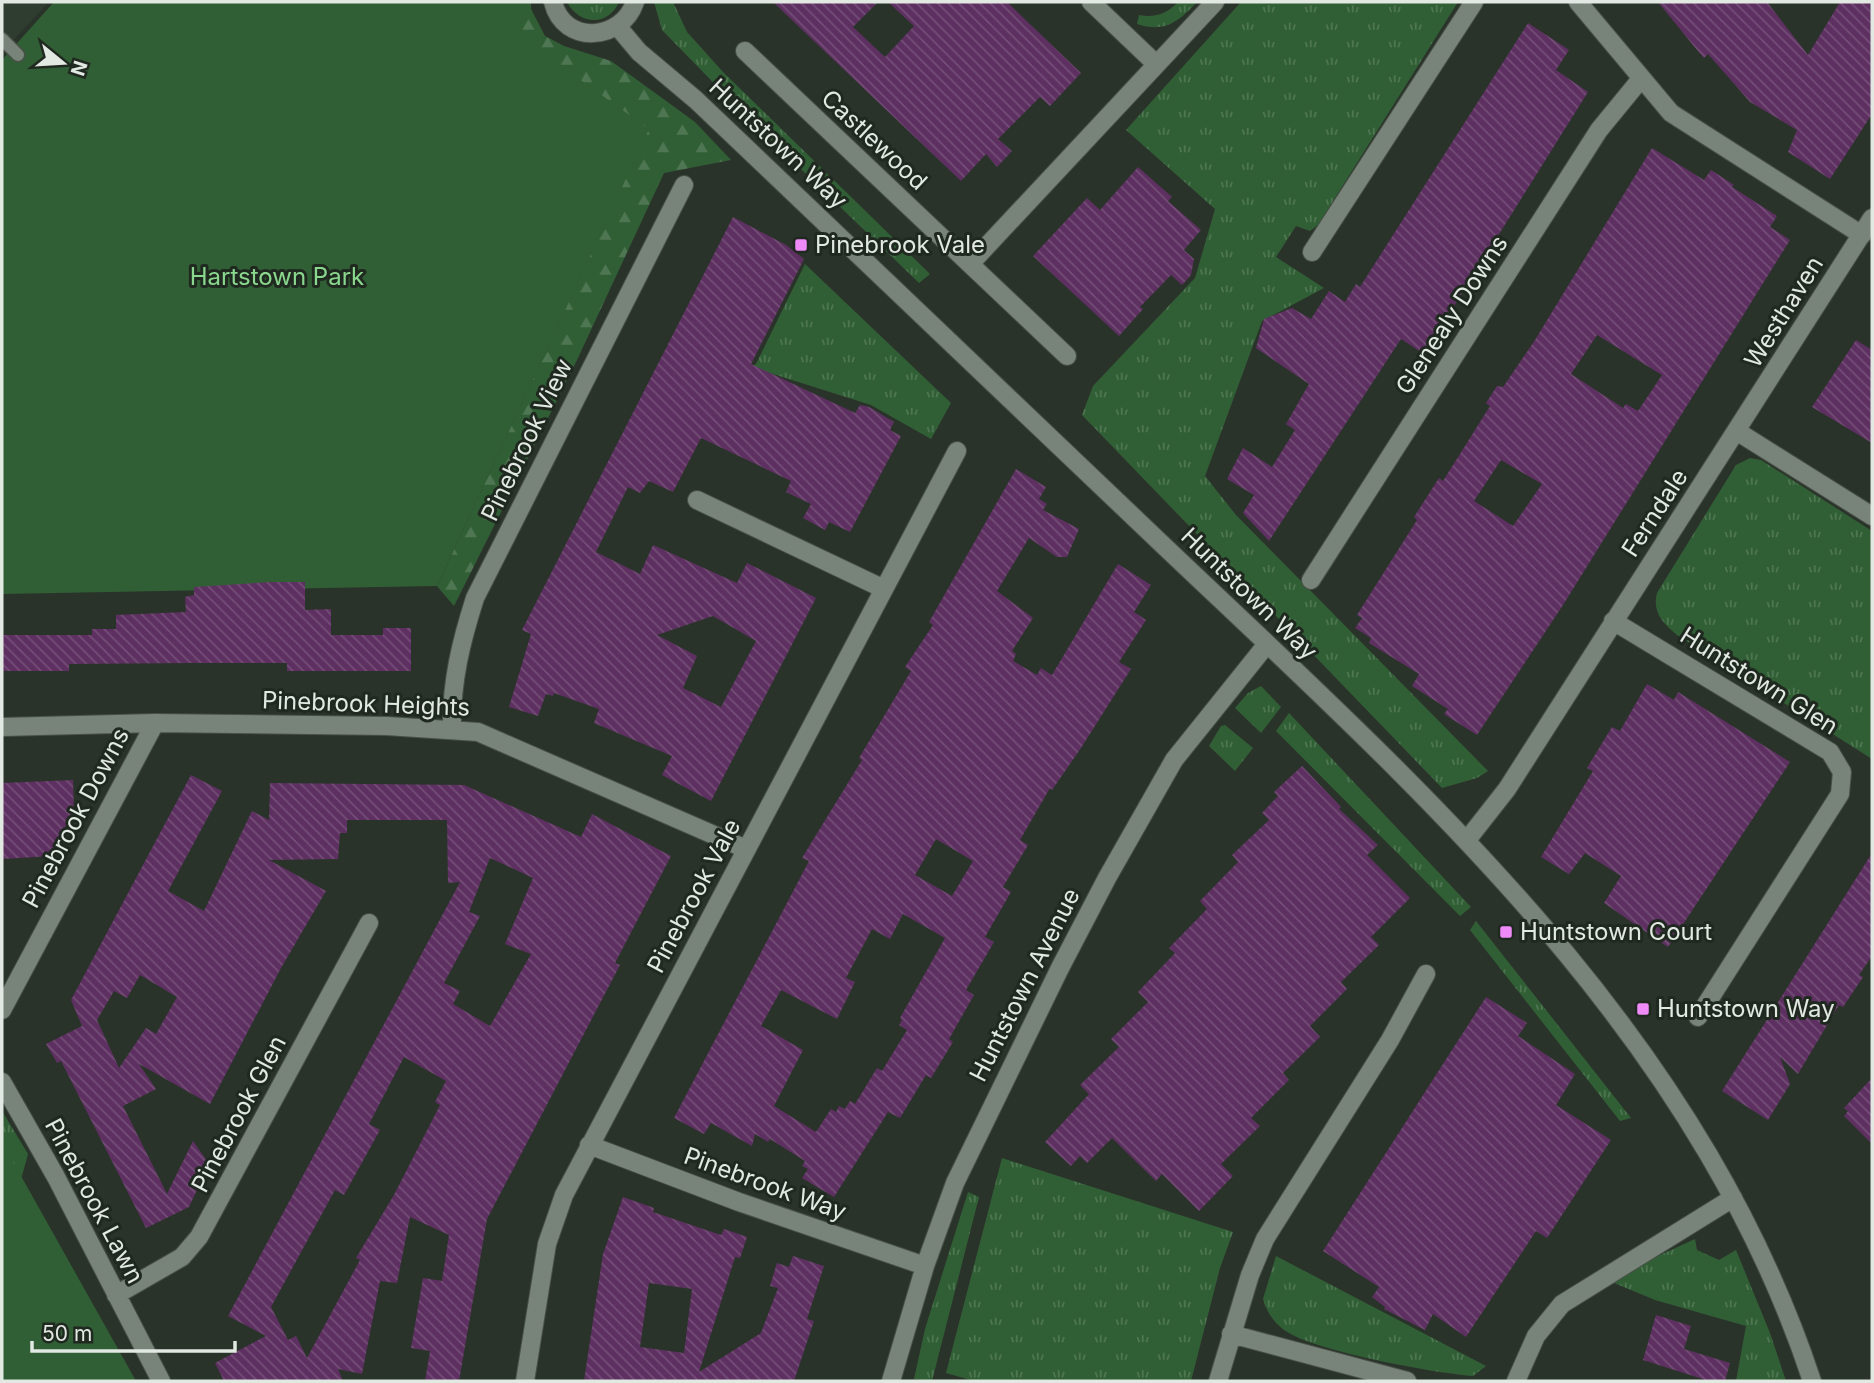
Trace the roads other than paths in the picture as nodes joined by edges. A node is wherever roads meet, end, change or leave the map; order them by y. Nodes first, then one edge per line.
1 (553, 2) edge
2 (635, 2) edge
3 (1091, 2) edge
4 (1215, 2) edge
5 (1474, 2) edge
6 (1578, 2) edge
7 (618, 27) junction
8 (2, 39) edge
9 (745, 51) dead end
10 (18, 55) dead end
11 (1156, 64) junction
12 (1640, 80) junction
13 (684, 185) dead end
14 (1872, 218) edge
15 (1862, 235) junction
16 (1312, 252) dead end
17 (970, 264) junction
18 (1067, 356) dead end
19 (1738, 432) junction
20 (957, 451) dead end
21 (696, 500) dead end
22 (1872, 516) edge
23 (1311, 580) dead end
24 (882, 589) junction
25 (1613, 621) junction
26 (1268, 644) junction
27 (155, 723) junction
28 (2, 727) edge
29 (452, 729) junction
30 (1467, 840) junction
31 (746, 849) junction
32 (369, 923) dead end
33 (1426, 974) dead end
34 (2, 1010) edge
35 (1698, 1017) dead end
36 (2, 1082) edge
37 (589, 1145) junction
38 (1734, 1198) junction
39 (925, 1266) junction
40 (116, 1295) junction
41 (1231, 1334) junction
42 (161, 1381) edge
43 (525, 1381) edge
44 (891, 1381) edge
45 (1218, 1381) edge
46 (1407, 1381) edge
47 (1516, 1381) edge
48 (1812, 1381) edge

1 - 7 street
2 - 7 street
3 - 11 street
4 - 11 street
5 - 16 street
6 - 12 street
7 - 26 street, Huntstown Way
8 - 10 lane
9 - 17 street, Castlewood
11 - 17 street
12 - 15 street
12 - 23 street, Glenealy Downs
13 - 29 street, Pinebrook View
14 - 15 street, Westhaven
15 - 19 street, Westhaven
17 - 18 street, Castlewood
19 - 22 street
19 - 25 street, Ferndale
20 - 24 street, Pinebrook Vale
21 - 24 street
24 - 31 street, Pinebrook Vale
25 - 30 street, Ferndale
25 - 35 street, Huntstown Glen
26 - 30 street, Huntstown Way
26 - 39 street, Huntstown Avenue
27 - 28 street, Pinebrook Heights
27 - 29 street, Pinebrook Heights
27 - 34 street, Pinebrook Downs
29 - 31 street, Pinebrook Heights
30 - 38 street, Huntstown Way
31 - 37 street, Pinebrook Vale
32 - 40 street, Pinebrook Glen
33 - 41 street
36 - 40 street, Pinebrook Lawn
37 - 39 street, Pinebrook Way
37 - 43 street, Pinebrook Vale
38 - 47 street
38 - 48 street, Huntstown Way
39 - 44 street, Huntstown Avenue
40 - 42 street, Pinebrook Lawn
41 - 45 street
41 - 46 street

